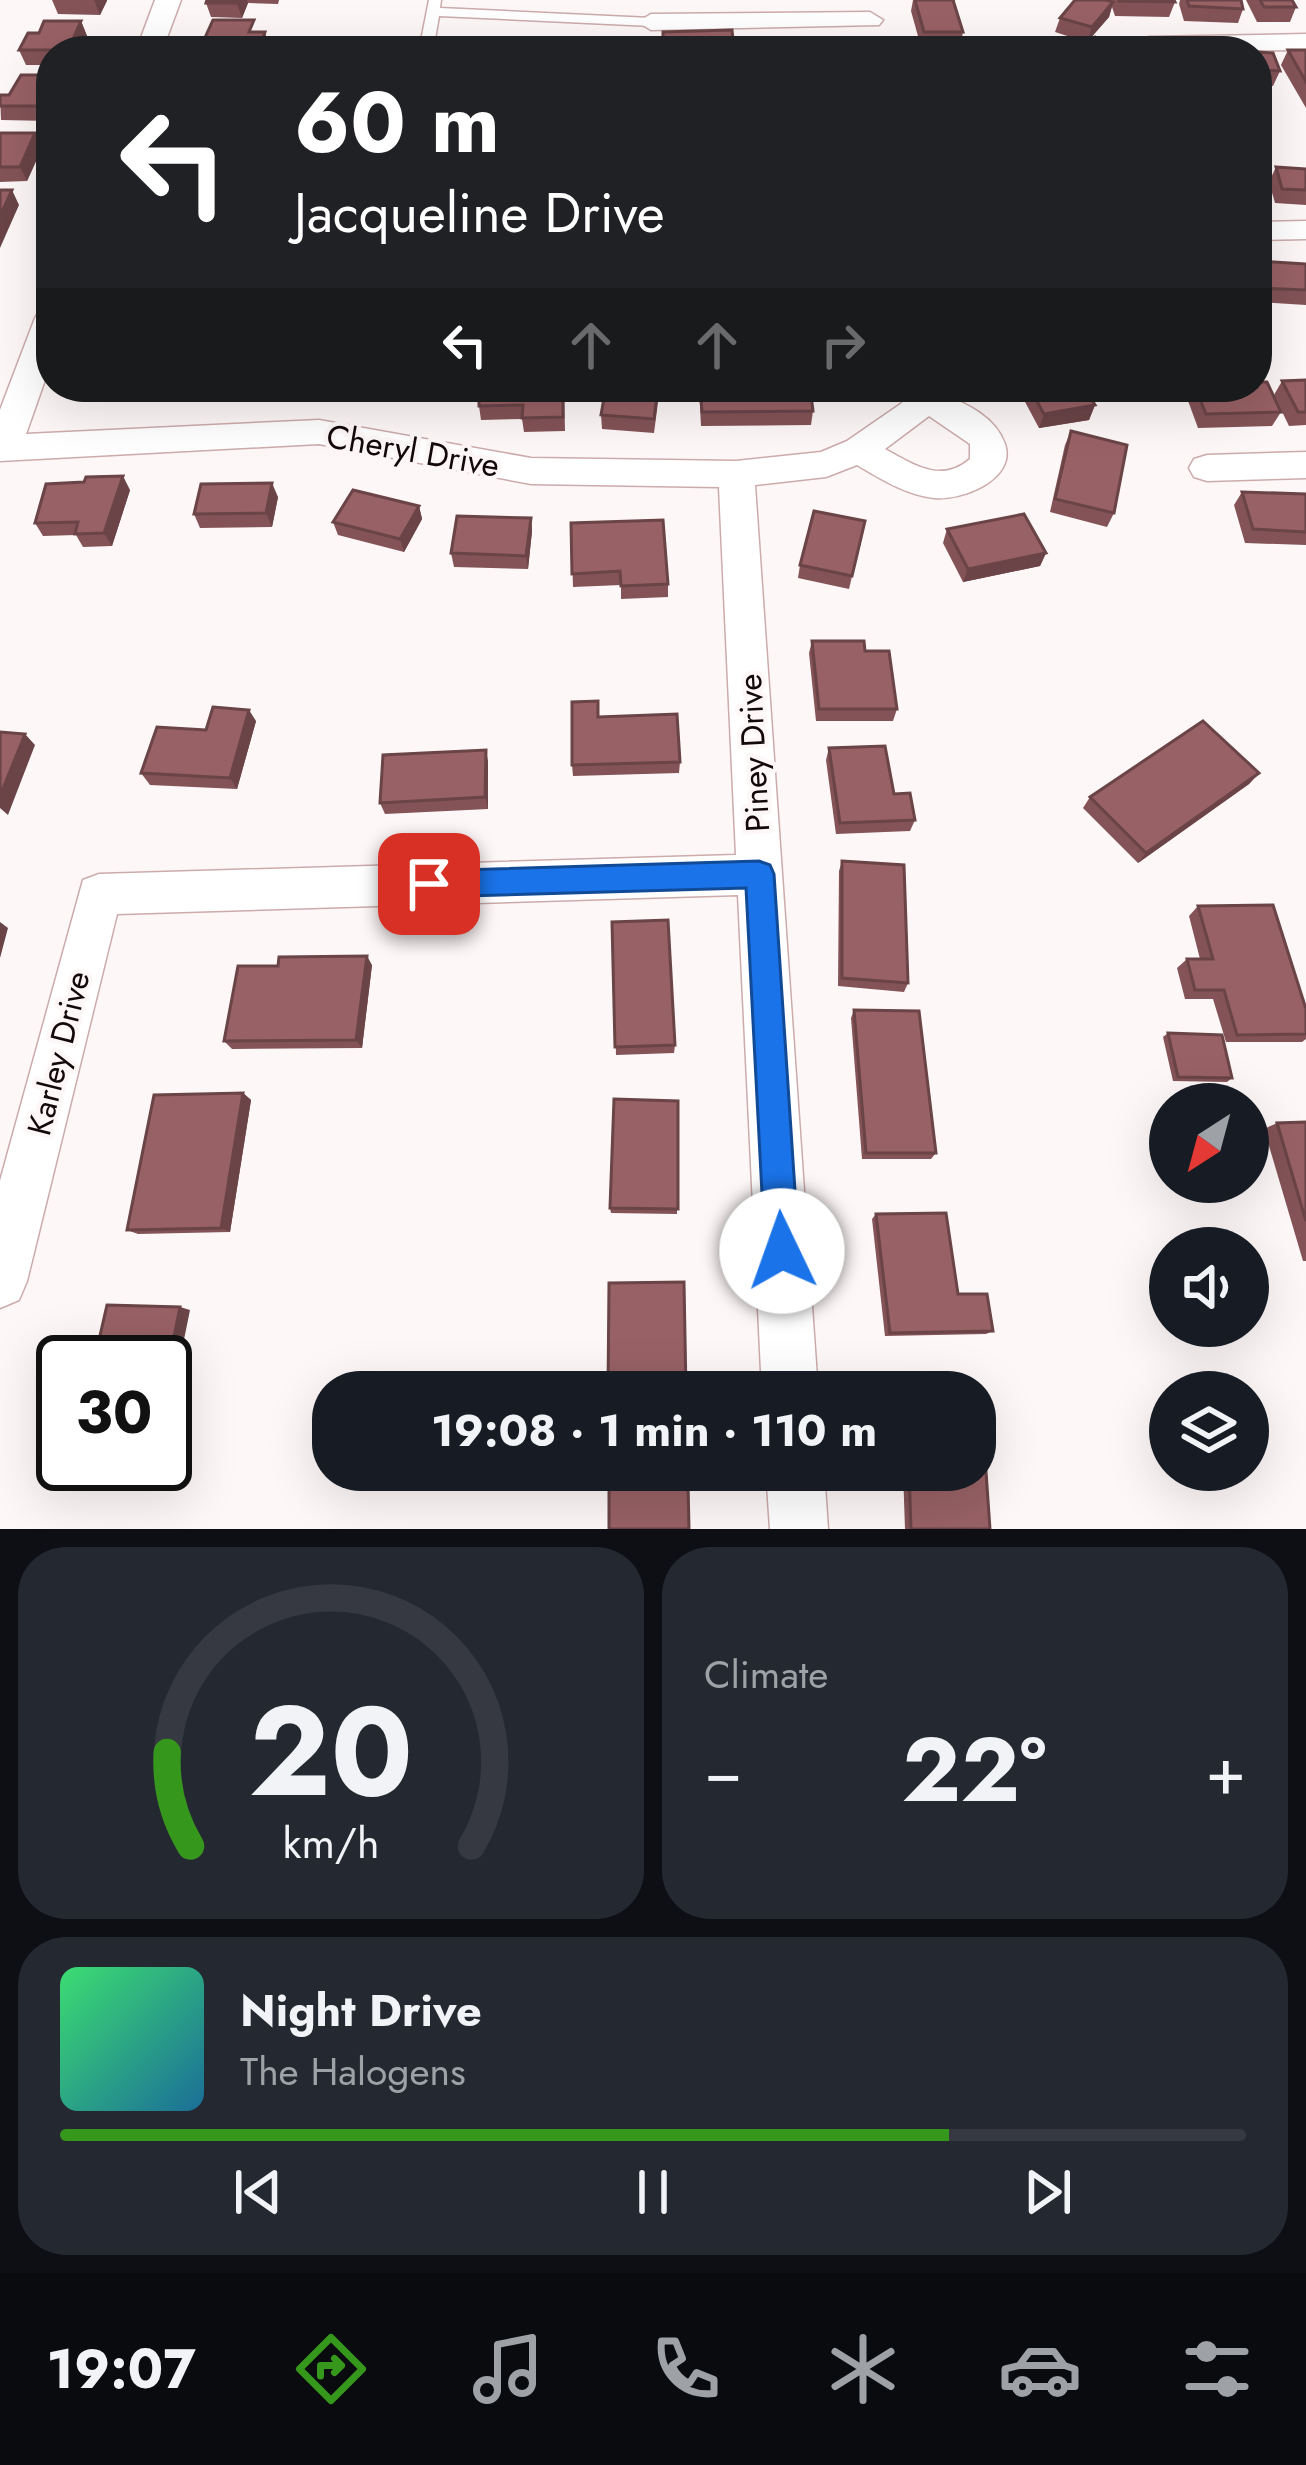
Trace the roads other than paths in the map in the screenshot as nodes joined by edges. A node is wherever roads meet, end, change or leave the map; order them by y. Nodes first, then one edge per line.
1 (168, 0) edge
2 (606, 0) edge
3 (434, 6) edge
4 (868, 10) edge
5 (606, 19) junction
6 (651, 22) joint
7 (155, 36) edge
8 (429, 36) edge
9 (1306, 42) edge
10 (1272, 43) edge
11 (1306, 230) edge
12 (1272, 231) edge
13 (36, 358) edge
14 (916, 402) edge
15 (937, 402) edge
16 (2, 448) edge
17 (842, 457) junction
18 (1306, 465) edge
19 (1207, 468) dead end
20 (736, 474) junction
21 (759, 874) junction
22 (0, 1281) edge
23 (789, 1371) edge
24 (796, 1491) edge
25 (799, 1529) edge

1 - 7 street
2 - 5 lane
3 - 5 lane
3 - 8 lane
4 - 6 street
5 - 6 lane
9 - 10 street
11 - 12 street
13 - 16 street
14 - 17 street
15 - 17 street
16 - 20 street, Cheryl Drive
17 - 20 street, Cheryl Drive
18 - 19 street
20 - 21 street, Piney Drive
21 - 22 street, Karley Drive
21 - 23 street, Piney Drive
24 - 25 street

